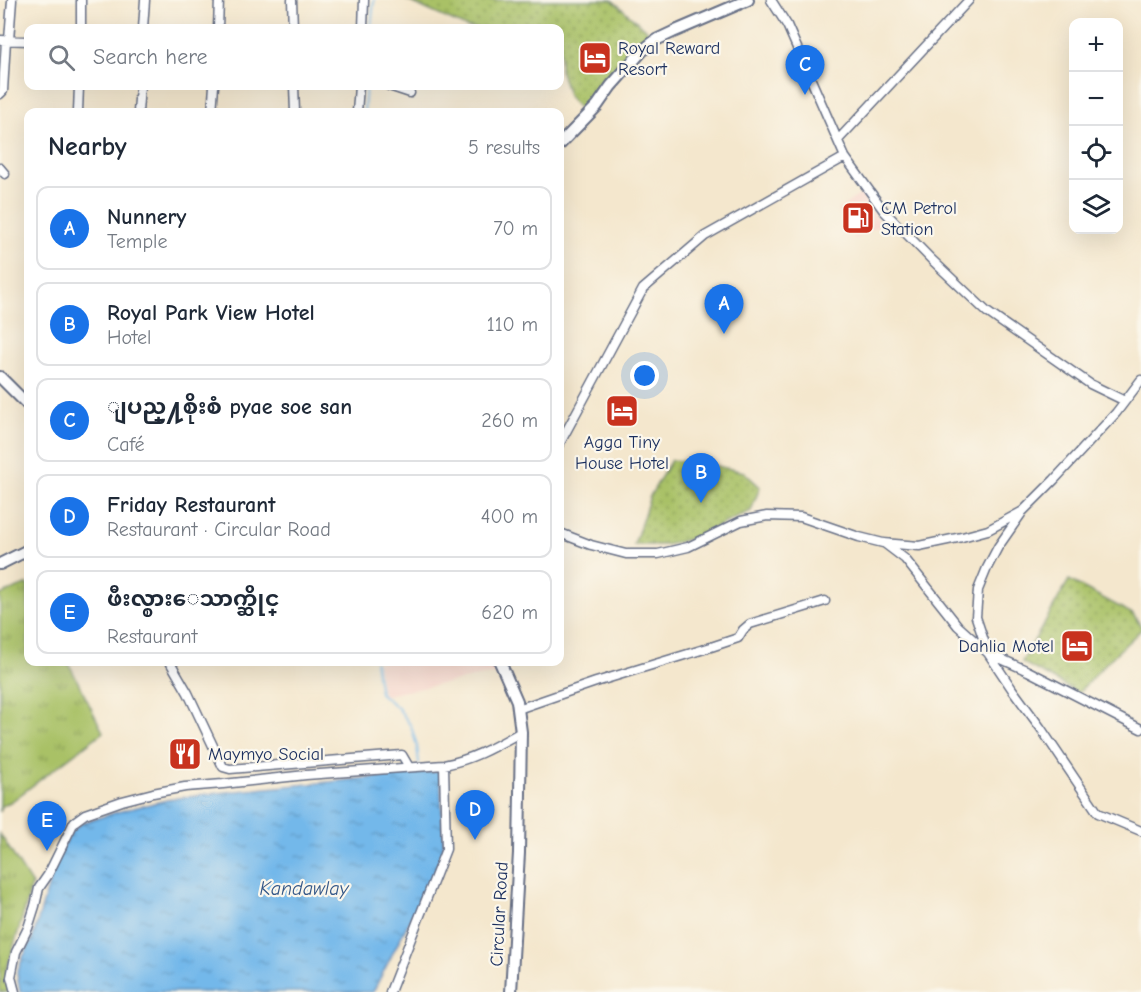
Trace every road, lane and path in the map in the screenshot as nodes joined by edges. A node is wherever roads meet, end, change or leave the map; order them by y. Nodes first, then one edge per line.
1 (12, 0) edge
2 (81, 0) edge
3 (145, 0) edge
4 (219, 0) edge
5 (292, 0) edge
6 (364, 0) edge
7 (748, 0) edge
8 (771, 0) edge
9 (969, 0) edge
10 (81, 24) edge
11 (143, 24) edge
12 (218, 24) edge
13 (293, 24) edge
14 (363, 24) edge
15 (5, 40) edge
16 (24, 41) edge
17 (79, 90) edge
18 (140, 90) edge
19 (214, 90) edge
20 (294, 90) edge
21 (359, 90) edge
22 (401, 90) edge
23 (410, 93) dead end
24 (0, 94) edge
25 (78, 108) edge
26 (138, 108) edge
27 (212, 108) edge
28 (295, 108) edge
29 (357, 108) edge
30 (564, 140) edge
31 (838, 140) junction
32 (845, 157) junction
33 (0, 377) edge
34 (1141, 380) edge
35 (24, 401) edge
36 (1125, 401) junction
37 (564, 436) edge
38 (1023, 511) junction
39 (564, 535) edge
40 (883, 543) junction
41 (24, 552) edge
42 (0, 564) edge
43 (825, 601) dead end
44 (988, 653) junction
45 (172, 666) edge
46 (502, 666) edge
47 (518, 709) junction
48 (1141, 729) edge
49 (521, 732) junction
50 (444, 765) junction
51 (409, 767) junction
52 (1141, 831) edge
53 (15, 992) edge
54 (390, 992) edge
55 (512, 992) edge

1 - 15 street
2 - 10 street
3 - 11 street
4 - 12 street
5 - 13 street
6 - 14 street
7 - 30 street
8 - 31 street
9 - 31 street
15 - 16 street
15 - 24 street
17 - 25 street
18 - 26 street
19 - 27 street
20 - 28 street
21 - 29 street
22 - 23 street
31 - 32 street
32 - 36 street
32 - 37 street
33 - 35 street
34 - 36 street
36 - 38 street
38 - 40 street
38 - 44 street
39 - 40 street
40 - 44 street
41 - 42 street
43 - 47 street
44 - 48 street
44 - 52 street
45 - 51 street
46 - 47 street, Circular Road
47 - 49 street, Circular Road
49 - 50 street
49 - 55 street, Circular Road
50 - 51 street
50 - 54 street
51 - 53 street

